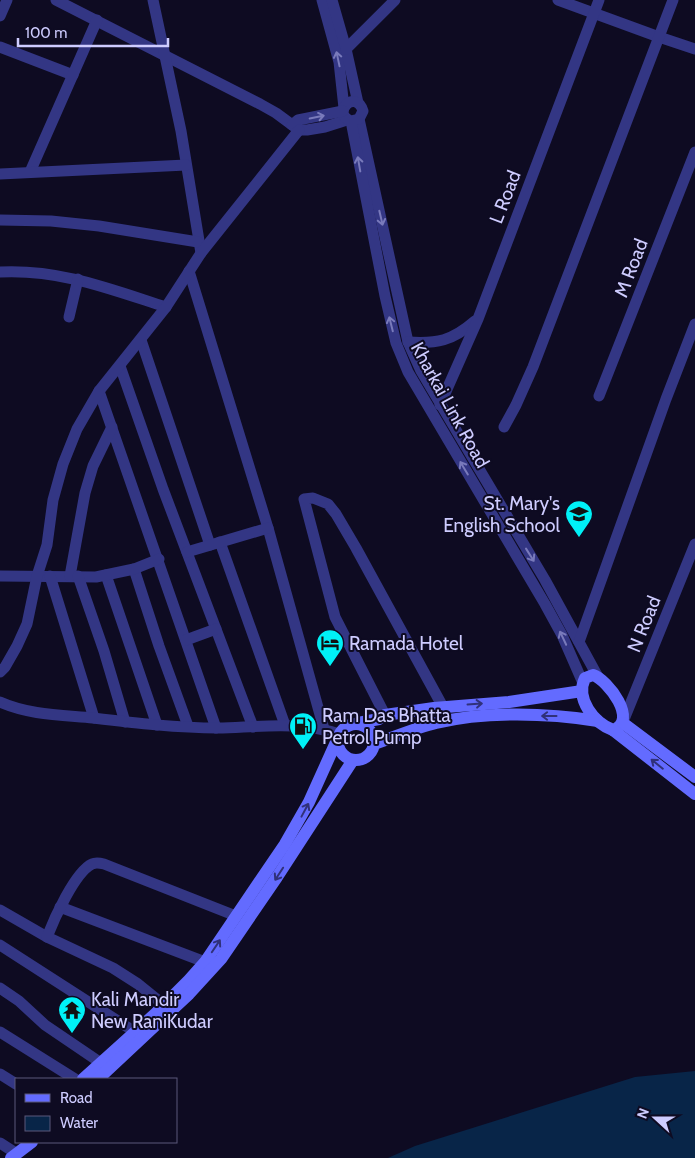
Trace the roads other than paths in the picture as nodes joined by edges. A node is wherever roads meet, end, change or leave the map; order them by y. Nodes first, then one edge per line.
1 (7, 0) edge
2 (56, 0) edge
3 (153, 0) edge
4 (322, 0) edge
5 (332, 0) edge
6 (395, 0) edge
7 (558, 0) edge
8 (599, 0) edge
9 (673, 0) edge
10 (593, 14) junction
11 (0, 16) edge
12 (97, 20) junction
13 (659, 37) junction
14 (0, 47) edge
15 (346, 49) junction
16 (695, 49) edge
17 (164, 55) junction
18 (73, 75) junction
19 (349, 116) junction
20 (296, 127) junction
21 (695, 152) edge
22 (186, 165) junction
23 (30, 172) junction
24 (0, 174) edge
25 (0, 220) edge
26 (199, 248) junction
27 (190, 271) junction
28 (0, 272) edge
29 (78, 279) junction
30 (166, 308) junction
31 (69, 318) dead end
32 (478, 319) junction
33 (695, 324) edge
34 (141, 340) junction
35 (408, 342) junction
36 (120, 366) junction
37 (99, 391) junction
38 (599, 396) dead end
39 (440, 405) junction
40 (112, 427) junction
41 (504, 427) dead end
42 (268, 528) junction
43 (215, 543) junction
44 (695, 544) edge
45 (187, 552) junction
46 (159, 559) junction
47 (134, 569) junction
48 (106, 575) junction
49 (0, 576) edge
50 (37, 576) junction
51 (50, 576) junction
52 (74, 576) junction
53 (216, 629) junction
54 (186, 640) junction
55 (579, 642) junction
56 (0, 672) edge
57 (598, 676) junction
58 (582, 687) junction
59 (0, 702) edge
60 (443, 707) junction
61 (385, 716) junction
62 (94, 718) junction
63 (598, 721) junction
64 (125, 722) junction
65 (358, 723) junction
66 (620, 723) junction
67 (157, 725) junction
68 (285, 725) junction
69 (188, 726) junction
70 (252, 727) junction
71 (216, 728) junction
72 (324, 729) junction
73 (338, 737) junction
74 (374, 744) junction
75 (353, 760) junction
76 (695, 777) edge
77 (695, 794) edge
78 (60, 907) junction
79 (0, 910) edge
80 (236, 916) junction
81 (48, 937) junction
82 (0, 945) edge
83 (205, 962) junction
84 (0, 988) edge
85 (164, 1005) junction
86 (0, 1032) edge
87 (135, 1032) junction
88 (101, 1063) junction
89 (0, 1074) edge
90 (73, 1078) edge
91 (84, 1078) edge
92 (99, 1078) edge
93 (15, 1083) edge
94 (0, 1143) edge
95 (21, 1143) edge
96 (31, 1143) edge
97 (12, 1156) edge

1 - 11 street
2 - 12 street
3 - 17 street
19 -> 4 street, Kharkai Link Road
5 - 15 street
6 - 15 street
7 - 10 street
8 - 10 street, L Road
9 - 13 street
10 - 13 street
10 - 32 street, L Road
12 - 17 street
12 - 18 street
13 - 16 street
13 - 41 street
14 - 18 street
15 - 19 street
17 - 20 street
17 - 22 street
18 - 23 street
19 - 20 street
19 -> 35 street
58 -> 19 street, Kharkai Link Road
20 - 26 street
21 - 38 street, M Road
22 - 23 street
22 - 26 street
23 - 24 street
25 - 26 street
26 - 27 street
27 - 30 street
27 - 42 street
28 - 29 street
29 - 30 street
29 - 31 street
30 - 34 street
32 - 35 street
32 - 39 street, L Road
33 - 55 street
34 - 36 street
34 - 43 street
35 - 39 street
36 - 37 street
36 - 45 street
37 - 40 street
37 - 50 street
39 -> 55 street
40 - 46 street
40 - 52 street
42 - 43 street
42 - 72 street
43 - 45 street
43 - 68 street
44 - 66 street, N Road
45 - 53 street
46 - 47 street
46 - 54 street
47 - 48 street
47 - 69 street
48 - 52 street
48 - 67 street
49 - 50 street
50 - 51 street
50 - 56 street
51 - 52 street
51 - 62 street
52 - 64 street
53 - 54 street
53 - 70 street
54 - 71 street
55 - 57 street
57 - 58 main road
57 - 66 main road
60 -> 58 main road
58 - 63 main road
59 - 62 street
60 - 61 main road
60 - 61 street
61 - 65 main road
62 - 64 street
63 - 66 main road
63 -> 74 main road
64 - 67 street
65 - 73 main road
65 - 74 main road
66 - 76 main road
77 -> 66 main road
67 - 69 street
68 - 70 street
68 - 72 street
69 - 71 street
70 - 71 street
72 - 73 street
73 - 75 main road
80 -> 73 main road
74 - 75 main road
75 -> 92 main road
78 - 80 street
78 - 81 street
78 - 83 street
79 - 81 street
83 -> 80 main road
81 - 85 street
82 - 87 street
83 - 85 main road
84 - 88 street
85 - 87 main road
86 - 90 street
87 - 88 main road
88 - 91 main road
89 - 93 street
94 - 97 street
95 - 97 main road
96 - 97 main road

